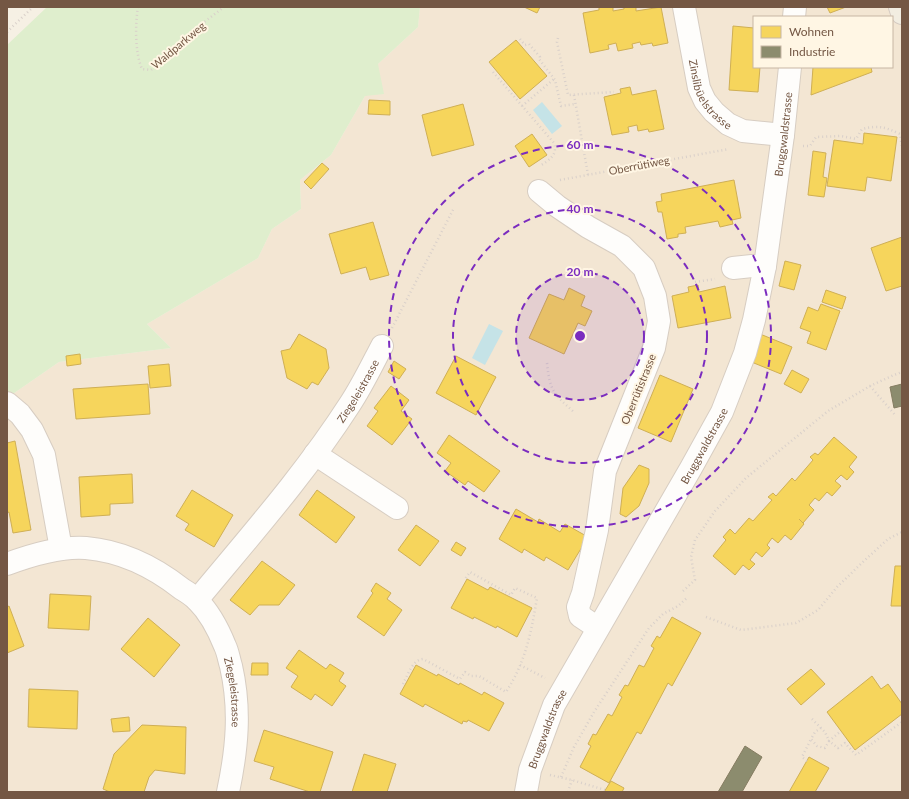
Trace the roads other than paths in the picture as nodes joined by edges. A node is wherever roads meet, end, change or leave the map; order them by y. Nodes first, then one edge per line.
1 (684, 7) edge
2 (900, 7) edge
3 (902, 14) edge
4 (790, 68) edge
5 (783, 135) junction
6 (546, 186) road end
7 (765, 266) junction
8 (733, 268) dead end
9 (382, 346) road end
10 (7, 403) edge
11 (316, 454) junction
12 (398, 508) dead end
13 (60, 549) junction
14 (7, 564) edge
15 (197, 600) junction
16 (598, 628) junction
17 (228, 792) edge
18 (526, 792) edge

1 - 5 street, Zinslibüelstrasse
2 - 3 main road
4 - 5 street, Bruggwaldstrasse
5 - 7 street, Bruggwaldstrasse
6 - 16 street, Oberrütistrasse
7 - 8 street
7 - 16 street, Bruggwaldstrasse
9 - 11 street, Ziegeleistrasse
10 - 13 street
11 - 12 street
11 - 15 street, Ziegeleistrasse
13 - 14 street, Ziegeleistrasse
13 - 15 street, Ziegeleistrasse
15 - 17 street, Ziegeleistrasse
16 - 18 street, Bruggwaldstrasse

